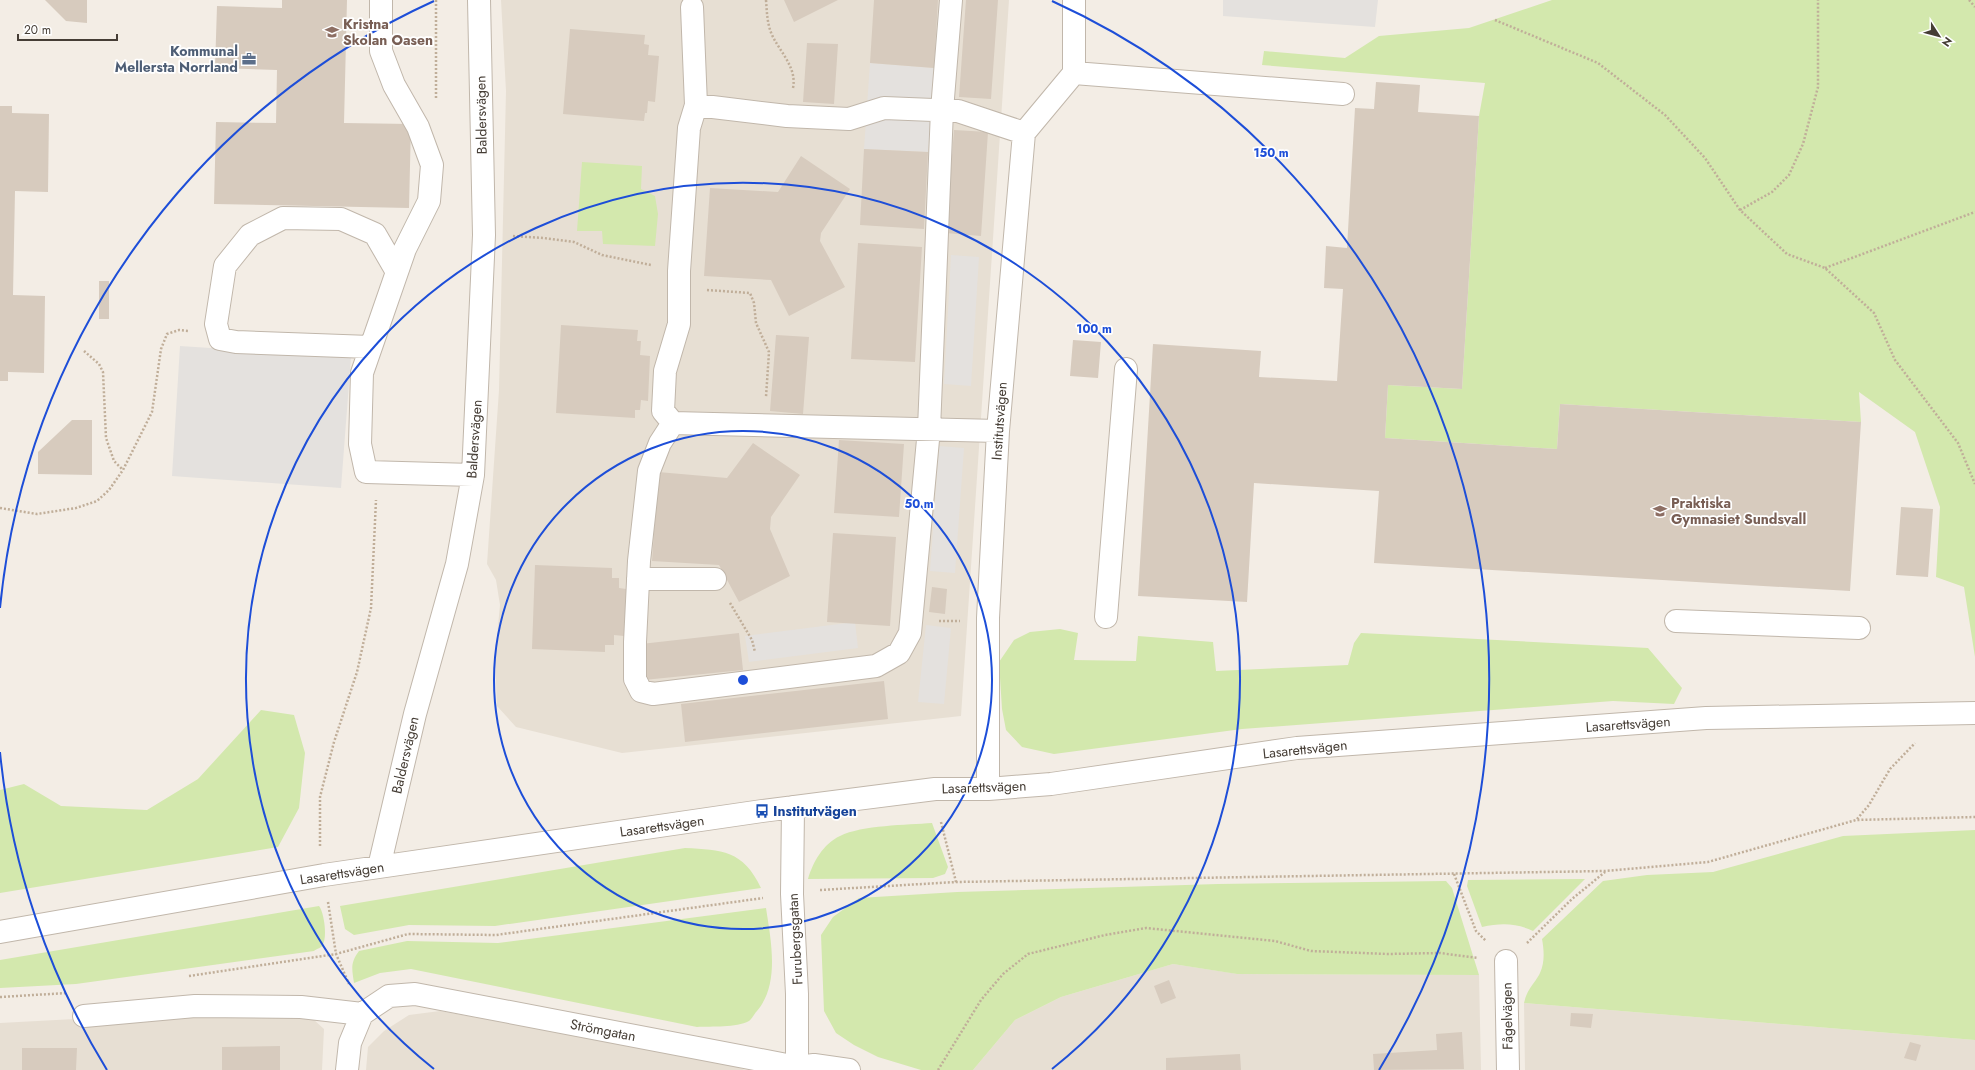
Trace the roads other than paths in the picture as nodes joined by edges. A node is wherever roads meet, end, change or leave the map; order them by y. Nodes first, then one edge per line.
1 (381, 0) edge
2 (479, 0) edge
3 (951, 0) edge
4 (1074, 0) edge
5 (692, 6) dead end
6 (1074, 73) junction
7 (1343, 94) dead end
8 (696, 105) junction
9 (942, 110) junction
10 (1024, 133) junction
11 (397, 272) junction
12 (370, 347) junction
13 (1126, 369) dead end
14 (673, 423) junction
15 (929, 429) junction
16 (998, 431) junction
17 (473, 475) junction
18 (638, 579) junction
19 (715, 579) road end
20 (1106, 617) dead end
21 (1676, 621) dead end
22 (1859, 628) dead end
23 (1975, 713) edge
24 (988, 789) junction
25 (793, 807) junction
26 (379, 867) junction
27 (0, 932) edge
28 (1506, 961) road end
29 (362, 1014) junction
30 (84, 1016) dead end
31 (797, 1068) edge
32 (347, 1070) edge
33 (849, 1070) edge
34 (1508, 1070) edge

1 - 11 street
2 - 17 street, Baldersvägen
3 - 9 street
4 - 6 street
5 - 8 street
6 - 7 street
6 - 10 street
8 - 9 street
8 - 14 street
9 - 10 street
9 - 15 street
10 - 16 street, Institutsvägen
11 - 12 street
11 - 12 street
12 - 17 street
13 - 20 street
14 - 15 street
14 - 18 street
15 - 16 street
15 - 18 street
16 - 24 street, Institutsvägen
17 - 26 street, Baldersvägen
18 - 19 street
21 - 22 street
23 - 24 street, Lasarettsvägen
24 - 25 street, Lasarettsvägen
25 - 26 street, Lasarettsvägen
25 - 31 street, Furubergsgatan
26 - 27 street, Lasarettsvägen
28 - 34 street, Fågelvägen
29 - 30 street
29 - 31 street, Strömgatan
29 - 32 street
31 - 33 street, Strömgatan

